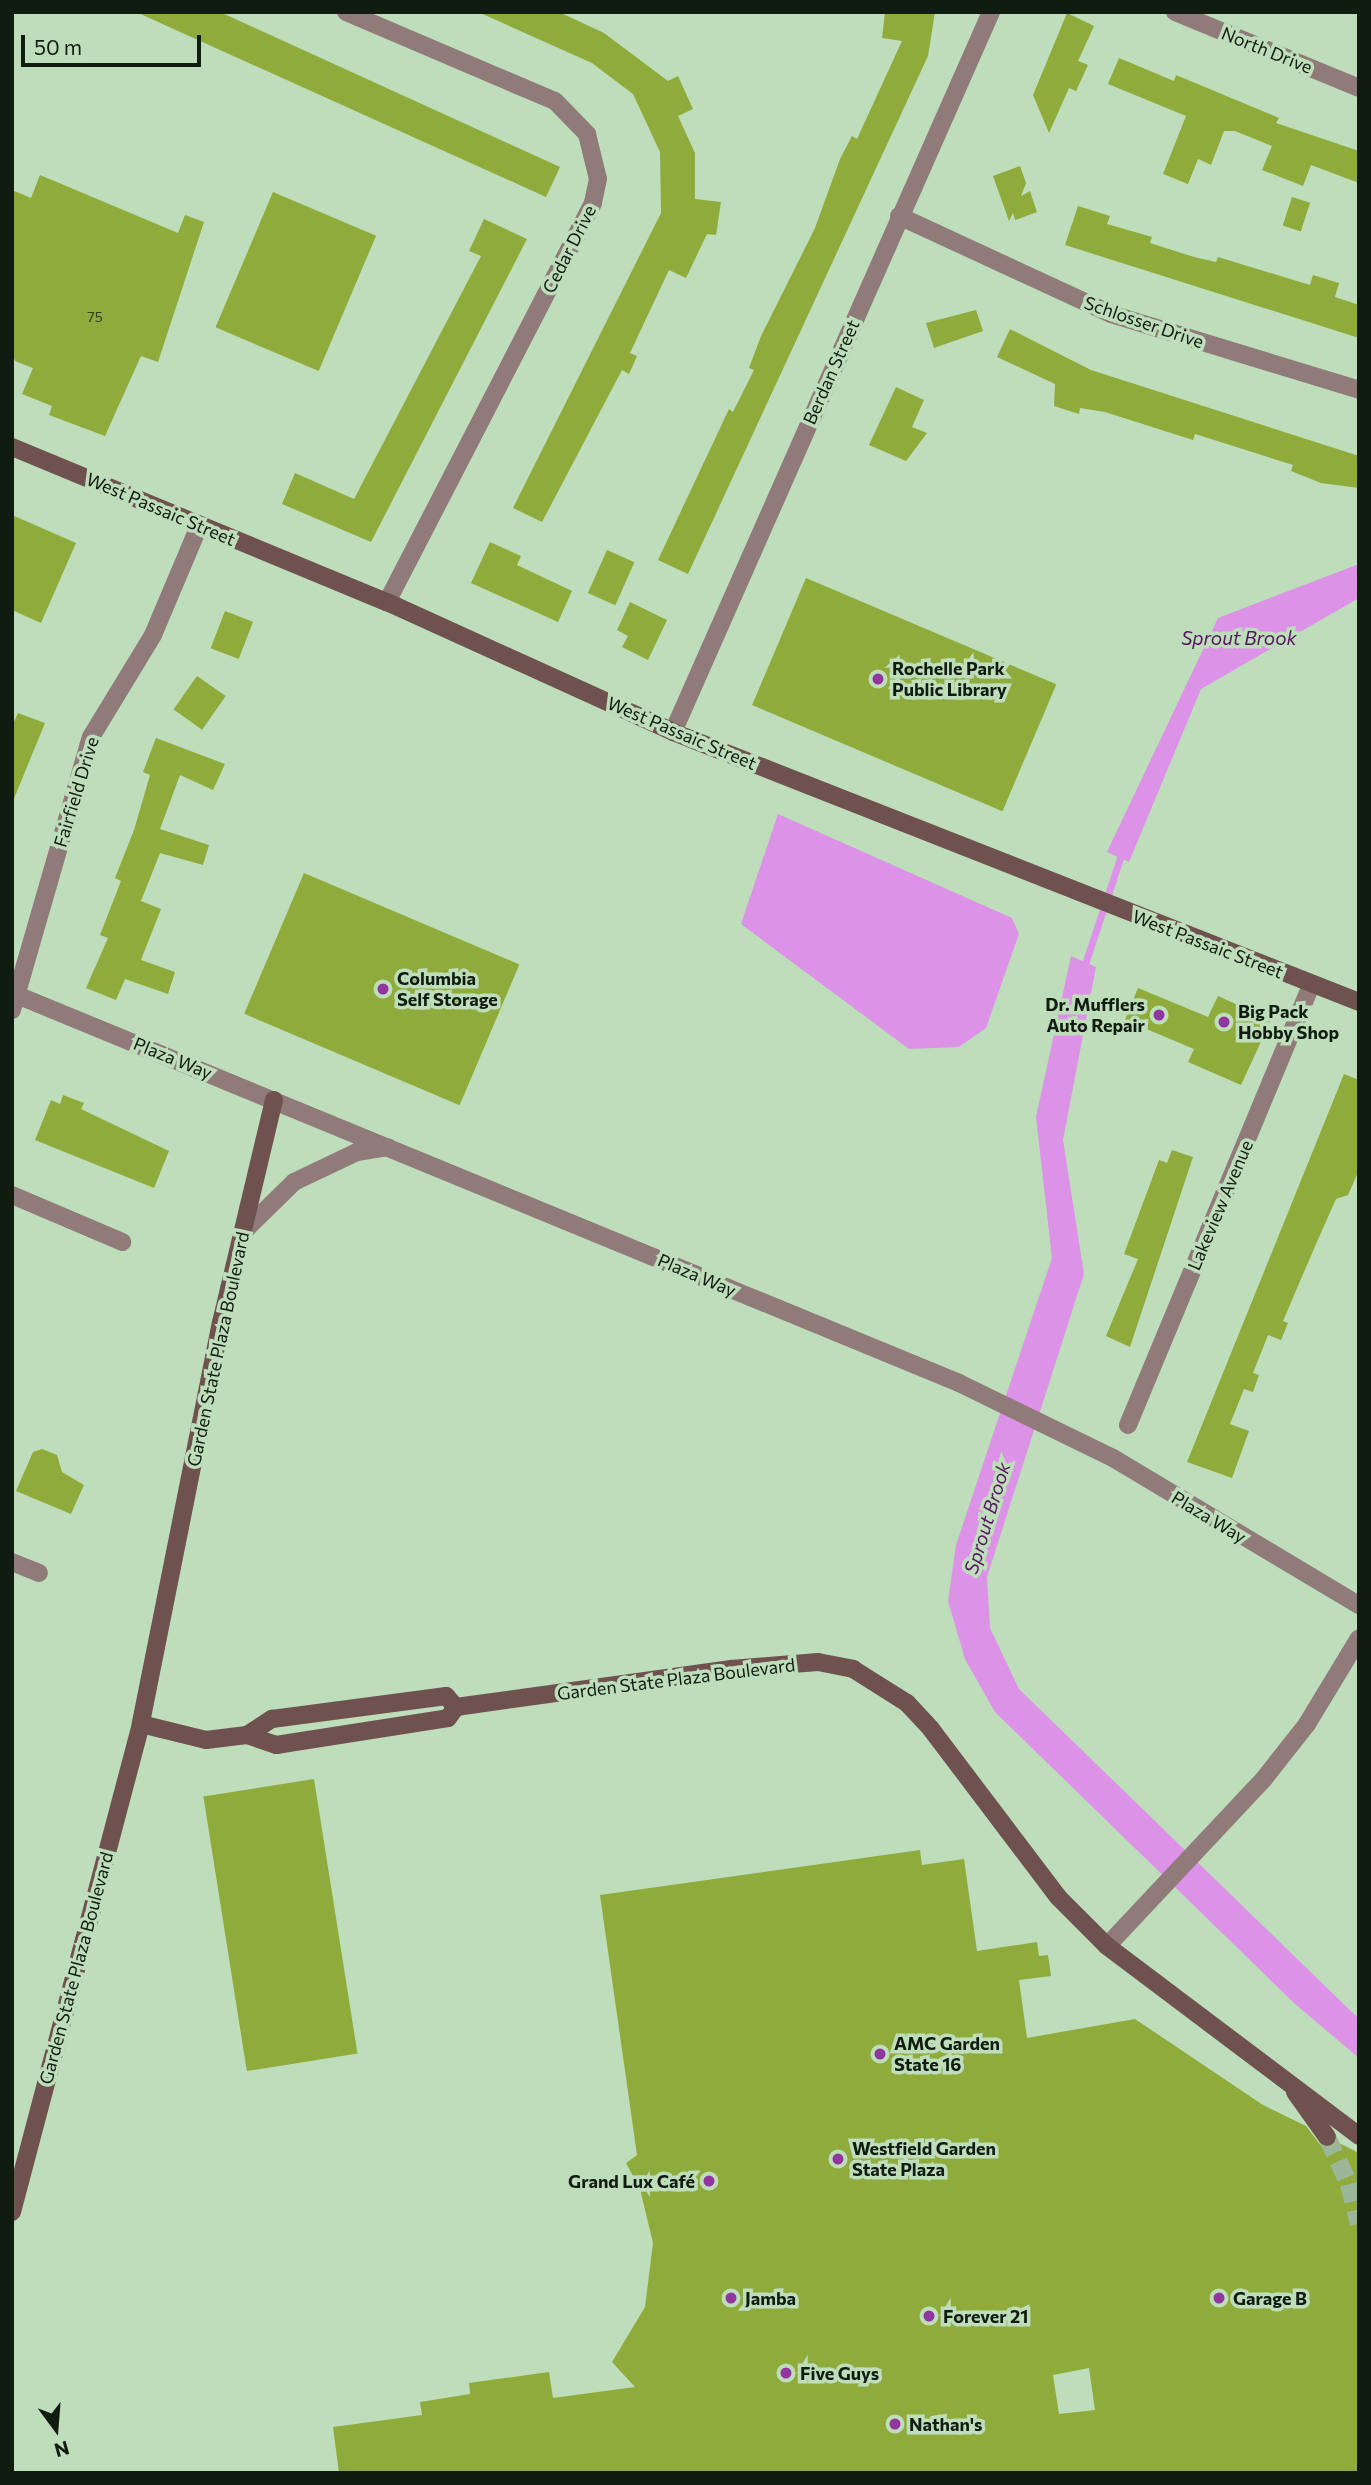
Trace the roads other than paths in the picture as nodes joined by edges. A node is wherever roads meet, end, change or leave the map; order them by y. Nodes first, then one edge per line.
1 (346, 12) edge
2 (991, 12) edge
3 (1175, 12) edge
4 (1359, 88) edge
5 (899, 216) junction
6 (1359, 390) edge
7 (12, 447) edge
8 (199, 526) junction
9 (387, 602) junction
10 (673, 732) junction
11 (1312, 984) junction
12 (14, 999) edge
13 (1359, 1002) edge
14 (274, 1100) junction
15 (388, 1147) junction
16 (12, 1195) edge
17 (242, 1233) junction
18 (121, 1242) dead end
19 (1128, 1425) dead end
20 (12, 1562) edge
21 (39, 1573) dead end
22 (1359, 1605) edge
23 (1359, 1638) edge
24 (456, 1707) junction
25 (141, 1724) junction
26 (247, 1735) junction
27 (1107, 1946) junction
28 (1285, 2079) junction
29 (1359, 2136) edge
30 (1327, 2137) tunnel mouth
31 (12, 2212) edge

1 - 9 street, Cedar Drive
2 - 5 street, Berdan Street
3 - 4 street, North Drive
5 - 6 street, Schlosser Drive
5 - 10 street, Berdan Street
7 - 8 street, West Passaic Street
8 - 9 street, West Passaic Street
8 - 12 street, Fairfield Drive
9 - 10 street, West Passaic Street
10 - 11 street, West Passaic Street
11 - 13 street, West Passaic Street
11 - 19 street, Lakeview Avenue
12 - 14 street, Plaza Way
14 - 15 street, Plaza Way
14 - 17 street, Garden State Plaza Boulevard
15 - 17 street
15 - 22 street, Plaza Way
16 - 18 street
17 - 25 street, Garden State Plaza Boulevard
20 - 21 street
23 - 27 street
24 - 26 street, Garden State Plaza Boulevard
24 - 26 street, Garden State Plaza Boulevard
24 - 27 street, Garden State Plaza Boulevard
25 - 26 street, Garden State Plaza Boulevard
25 - 31 street, Garden State Plaza Boulevard
27 - 28 street, Garden State Plaza Boulevard
28 - 29 street, Garden State Plaza Boulevard
28 - 30 street, Garden State Plaza Boulevard

